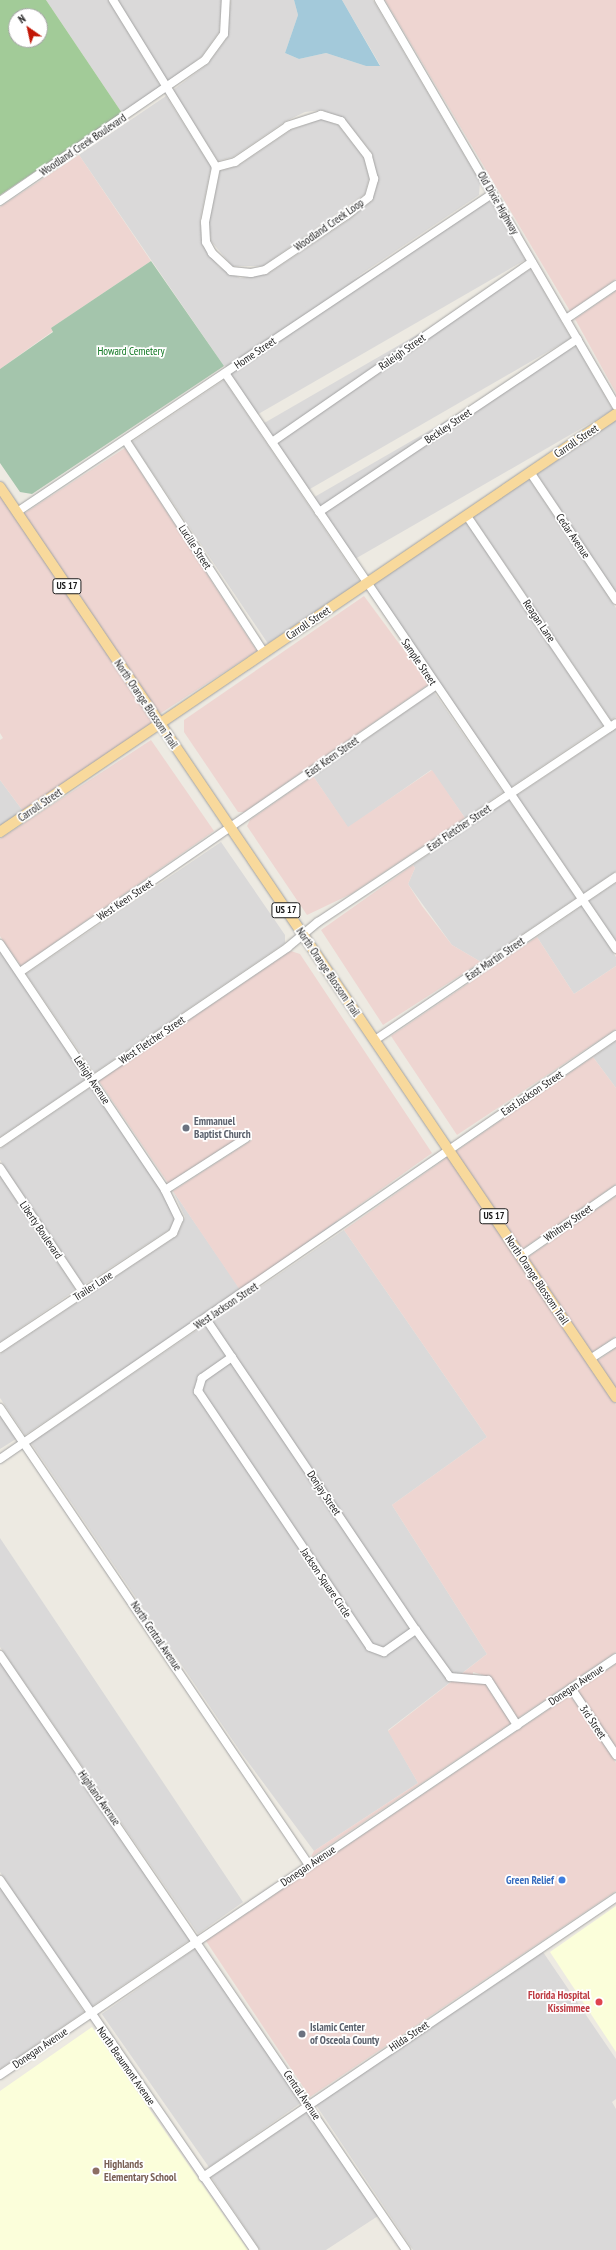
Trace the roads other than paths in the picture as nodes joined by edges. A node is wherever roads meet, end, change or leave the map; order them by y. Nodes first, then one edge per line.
1 (113, 0) edge
2 (226, 0) edge
3 (379, 0) edge
4 (167, 89) junction
5 (216, 167) junction
6 (492, 194) junction
7 (0, 201) edge
8 (532, 262) junction
9 (616, 286) edge
10 (566, 319) junction
11 (577, 339) junction
12 (225, 373) junction
13 (616, 406) edge
14 (616, 414) edge
15 (126, 441) junction
16 (272, 442) junction
17 (530, 472) junction
18 (0, 487) edge
19 (17, 512) junction
20 (319, 512) junction
21 (467, 516) junction
22 (366, 584) junction
23 (616, 600) edge
24 (264, 653) junction
25 (435, 686) junction
26 (160, 724) junction
27 (613, 725) edge
28 (510, 794) junction
29 (230, 828) junction
30 (0, 832) edge
31 (616, 877) edge
32 (583, 900) junction
33 (303, 935) junction
34 (0, 944) edge
35 (616, 949) edge
36 (20, 972) junction
37 (616, 1035) edge
38 (374, 1040) junction
39 (92, 1080) junction
40 (246, 1138) dead end
41 (0, 1143) edge
42 (449, 1150) junction
43 (0, 1168) edge
44 (166, 1190) junction
45 (616, 1190) edge
46 (180, 1219) joint
47 (521, 1256) junction
48 (83, 1292) junction
49 (206, 1319) junction
50 (616, 1342) edge
51 (0, 1348) edge
52 (232, 1357) junction
53 (590, 1360) junction
54 (616, 1397) edge
55 (0, 1408) edge
56 (23, 1442) junction
57 (0, 1458) edge
58 (416, 1630) junction
59 (0, 1655) edge
60 (616, 1658) edge
61 (571, 1688) junction
62 (517, 1725) junction
63 (616, 1755) edge
64 (309, 1865) junction
65 (0, 1880) edge
66 (616, 1897) edge
67 (197, 1941) junction
68 (90, 2014) junction
69 (0, 2075) edge
70 (309, 2104) junction
71 (203, 2177) junction
72 (254, 2250) edge
73 (406, 2250) edge

1 - 4 street
2 - 4 street, Woodland Creek Boulevard
3 - 6 street, Old Dixie Highway
4 - 5 street
4 - 7 street, Woodland Creek Boulevard
5 - 5 street, Woodland Creek Loop
6 - 8 street, Old Dixie Highway
6 - 12 street, Home Street
8 - 10 street, Old Dixie Highway
8 - 16 street, Raleigh Street
9 - 10 street
10 - 11 street, Old Dixie Highway
11 - 13 street, Old Dixie Highway
11 - 20 street, Beckley Street
12 - 15 street, Home Street
12 - 16 street, Sample Street
14 - 17 main road, Carroll Street
15 - 19 street, Home Street
15 - 24 street, Lucille Street
16 - 20 street, Sample Street
17 - 21 main road, Carroll Street
17 - 23 street, Cedar Avenue
18 - 19 main road, North Orange Blossom Trail / US 17
19 - 26 main road, North Orange Blossom Trail / US 17
20 - 22 street, Sample Street
21 - 22 main road, Carroll Street
21 - 27 street, Reagan Lane
22 - 24 main road, Carroll Street
22 - 25 street, Sample Street
24 - 26 main road, Carroll Street
25 - 28 street, Sample Street
25 - 29 street, East Keen Street
26 - 29 main road, North Orange Blossom Trail / US 17
26 - 30 main road, Carroll Street
27 - 28 street, East Fletcher Street
28 - 32 street, Sample Street
28 - 33 street, East Fletcher Street
29 - 33 main road, North Orange Blossom Trail / US 17
29 - 36 street, West Keen Street
31 - 32 street, East Martin Street
32 - 35 street, Sample Street
32 - 38 street, East Martin Street
33 - 38 main road, North Orange Blossom Trail / US 17
33 - 39 street, West Fletcher Street
34 - 36 street, Lehigh Avenue
36 - 39 street, Lehigh Avenue
37 - 42 street, East Jackson Street
38 - 42 main road, North Orange Blossom Trail / US 17
39 - 41 street, West Fletcher Street
39 - 44 street, Lehigh Avenue
40 - 44 street
42 - 47 main road, North Orange Blossom Trail / US 17
42 - 49 street, West Jackson Street
43 - 48 street, Liberty Boulevard
44 - 46 street, Lehigh Avenue
45 - 47 street, Whitney Street
46 - 48 street, Trailer Lane
47 - 53 main road, North Orange Blossom Trail / US 17
48 - 51 street, Trailer Lane
49 - 52 street, Donjay Street
49 - 56 street, West Jackson Street
50 - 53 street
52 - 58 street, Donjay Street
52 - 58 street, Jackson Square Circle
53 - 54 main road, North Orange Blossom Trail / US 17
55 - 56 street, North Central Avenue
56 - 57 street, West Jackson Street
56 - 64 street, North Central Avenue
58 - 62 street
59 - 67 street, Highland Avenue
60 - 61 street, Donegan Avenue
61 - 62 street, Donegan Avenue
61 - 63 street, 3rd Street
62 - 64 street, Donegan Avenue
64 - 67 street, Donegan Avenue
65 - 68 street, North Beaumont Avenue
66 - 70 street, Hilda Street
67 - 68 street, Donegan Avenue
67 - 70 street, Central Avenue
68 - 69 street, Donegan Avenue
68 - 71 street, North Beaumont Avenue
70 - 71 street, Hilda Street
70 - 73 street, Central Avenue
71 - 72 street, North Beaumont Avenue

